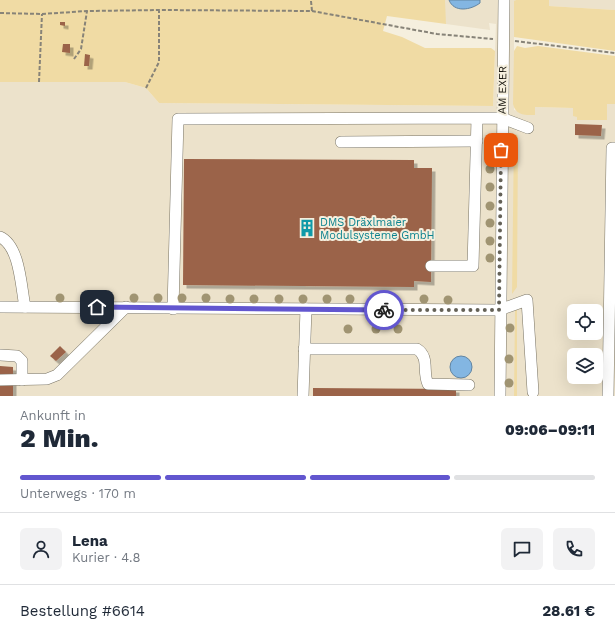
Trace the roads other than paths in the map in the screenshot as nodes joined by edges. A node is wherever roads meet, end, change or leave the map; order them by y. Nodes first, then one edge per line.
1 (504, 0) edge
2 (502, 118) junction
3 (477, 119) junction
4 (528, 128) dead end
5 (477, 141) junction
6 (341, 142) dead end
7 (615, 148) edge
8 (0, 237) edge
9 (613, 254) edge
10 (431, 266) dead end
11 (0, 306) edge
12 (25, 307) junction
13 (126, 307) junction
14 (173, 309) junction
15 (306, 309) junction
16 (499, 310) junction
17 (304, 349) junction
18 (0, 355) edge
19 (0, 380) edge
20 (22, 380) junction
21 (469, 385) dead end
22 (533, 392) dead end
23 (302, 396) edge
24 (500, 396) edge
25 (608, 396) edge

1 - 2 street, AM EXER
2 - 3 street
2 - 4 street
2 - 16 street, AM EXER
3 - 5 street
3 - 14 street
5 - 6 street
5 - 10 street
7 - 9 street
8 - 12 street
9 - 25 street
11 - 12 street
12 - 13 street
13 - 14 street
13 - 20 street
14 - 15 street
15 - 16 street
15 - 17 street
16 - 22 street
16 - 24 street, AM EXER
17 - 21 street
17 - 23 street
18 - 20 street
19 - 20 street

